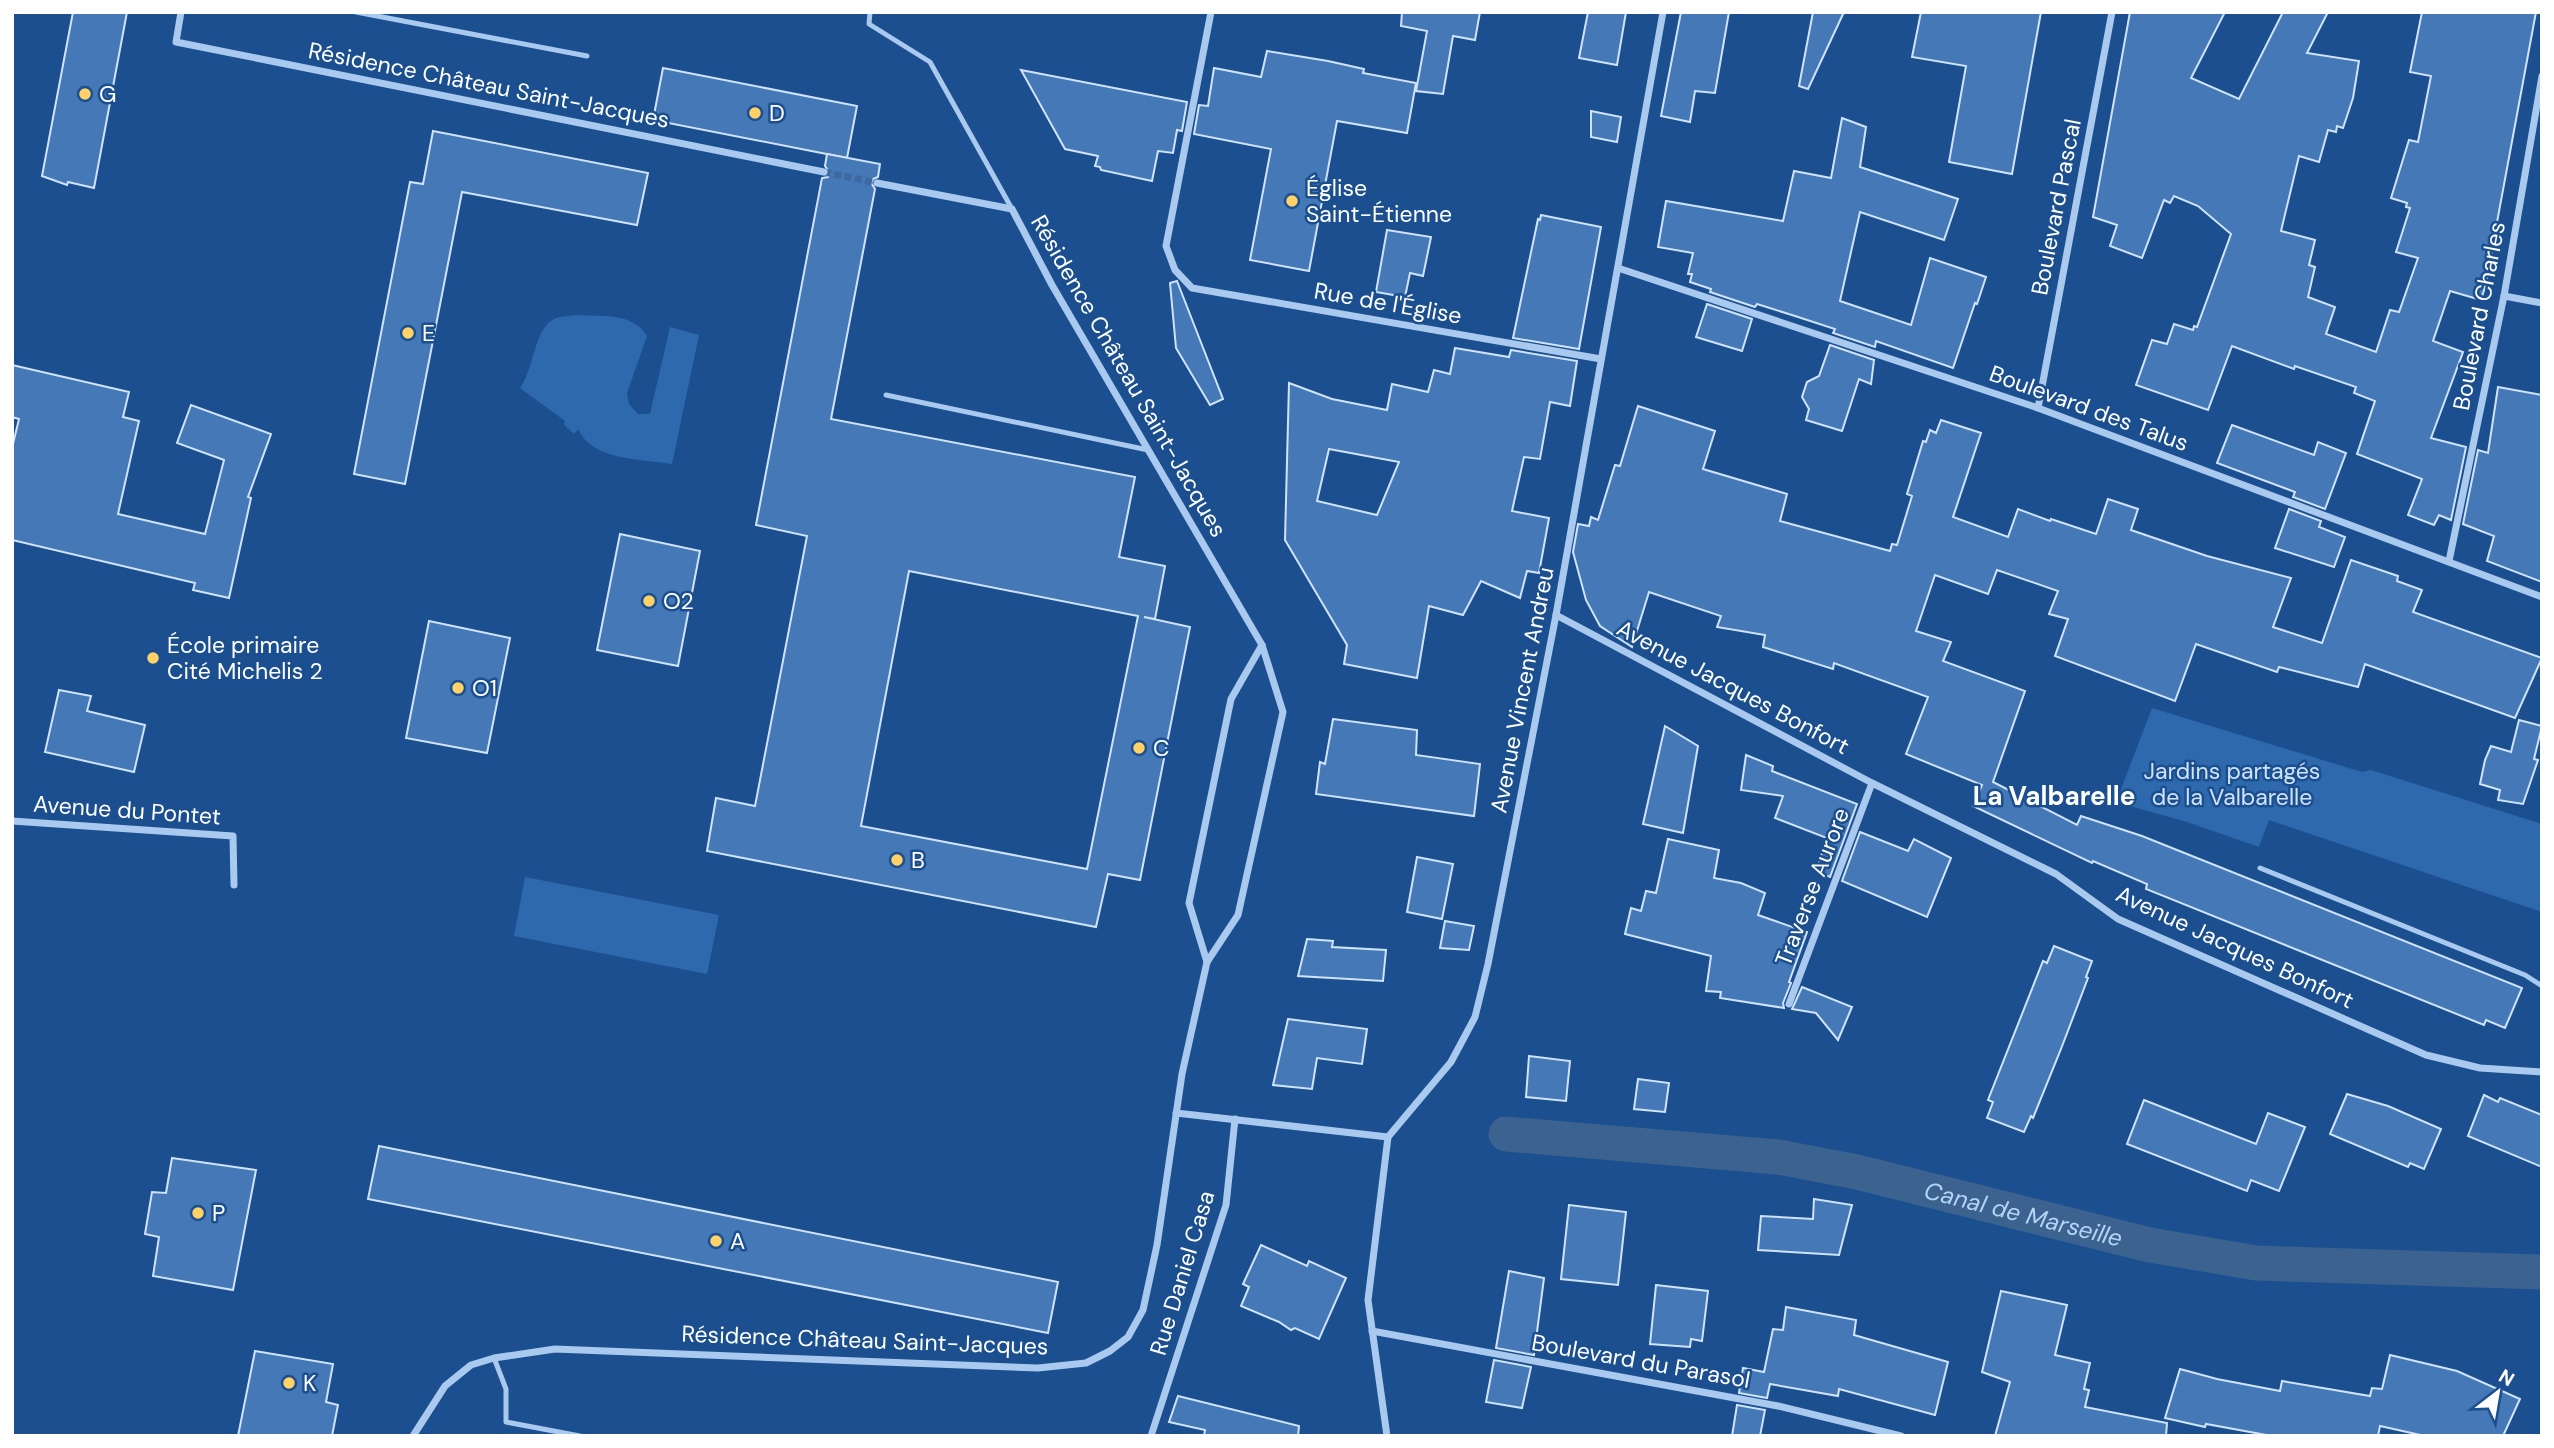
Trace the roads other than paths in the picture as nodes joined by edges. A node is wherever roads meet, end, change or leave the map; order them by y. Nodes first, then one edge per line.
1 (181, 12) edge
2 (356, 12) edge
3 (870, 12) edge
4 (1211, 12) edge
5 (1663, 12) edge
6 (2112, 12) edge
7 (587, 57) dead end
8 (2542, 76) edge
9 (824, 172) tunnel mouth
10 (877, 183) tunnel mouth
11 (1012, 209) junction
12 (1618, 268) junction
13 (2504, 296) junction
14 (2542, 303) edge
15 (1601, 359) junction
16 (887, 395) dead end
17 (2038, 408) junction
18 (1148, 450) junction
19 (2449, 561) junction
20 (2542, 597) edge
21 (1556, 615) junction
22 (1262, 645) junction
23 (1872, 783) junction
24 (12, 821) edge
25 (2260, 868) dead end
26 (234, 885) dead end
27 (1207, 962) junction
28 (2542, 986) edge
29 (1789, 1004) dead end
30 (2542, 1072) edge
31 (1176, 1113) junction
32 (1235, 1119) junction
33 (1388, 1137) junction
34 (1372, 1331) junction
35 (494, 1358) junction
36 (413, 1436) edge
37 (580, 1436) edge
38 (1151, 1436) edge
39 (1387, 1436) edge
40 (1902, 1436) edge

1 - 9 street, Résidence Château Saint-Jacques
2 - 7 lane
3 - 11 lane
4 - 15 street, Rue de l'Église
5 - 12 street, Avenue Vincent Andreu
6 - 17 street, Boulevard Pascal
8 - 13 street, Boulevard Charles
10 - 11 street, Résidence Château Saint-Jacques
11 - 18 street, Résidence Château Saint-Jacques
12 - 15 street, Avenue Vincent Andreu
12 - 17 street, Boulevard des Talus
13 - 14 street
13 - 19 street, Boulevard Charles
15 - 21 street, Avenue Vincent Andreu
16 - 18 lane
17 - 19 street, Boulevard des Talus
18 - 22 street, Résidence Château Saint-Jacques
19 - 20 street, Boulevard des Talus
21 - 23 street, Avenue Jacques Bonfort
21 - 33 street, Avenue Vincent Andreu
22 - 27 street, Résidence Château Saint-Jacques
22 - 27 street, Résidence Château Saint-Jacques
23 - 29 street, Traverse Aurore
23 - 30 street, Avenue Jacques Bonfort
24 - 26 street, Avenue du Pontet
25 - 28 lane
27 - 31 street, Résidence Château Saint-Jacques
31 - 32 street
31 - 35 street, Résidence Château Saint-Jacques
32 - 33 street
32 - 38 street, Rue Daniel Casa
33 - 34 street
34 - 39 street
34 - 40 street, Boulevard du Parasol
35 - 36 street, Résidence Château Saint-Jacques
35 - 37 lane

